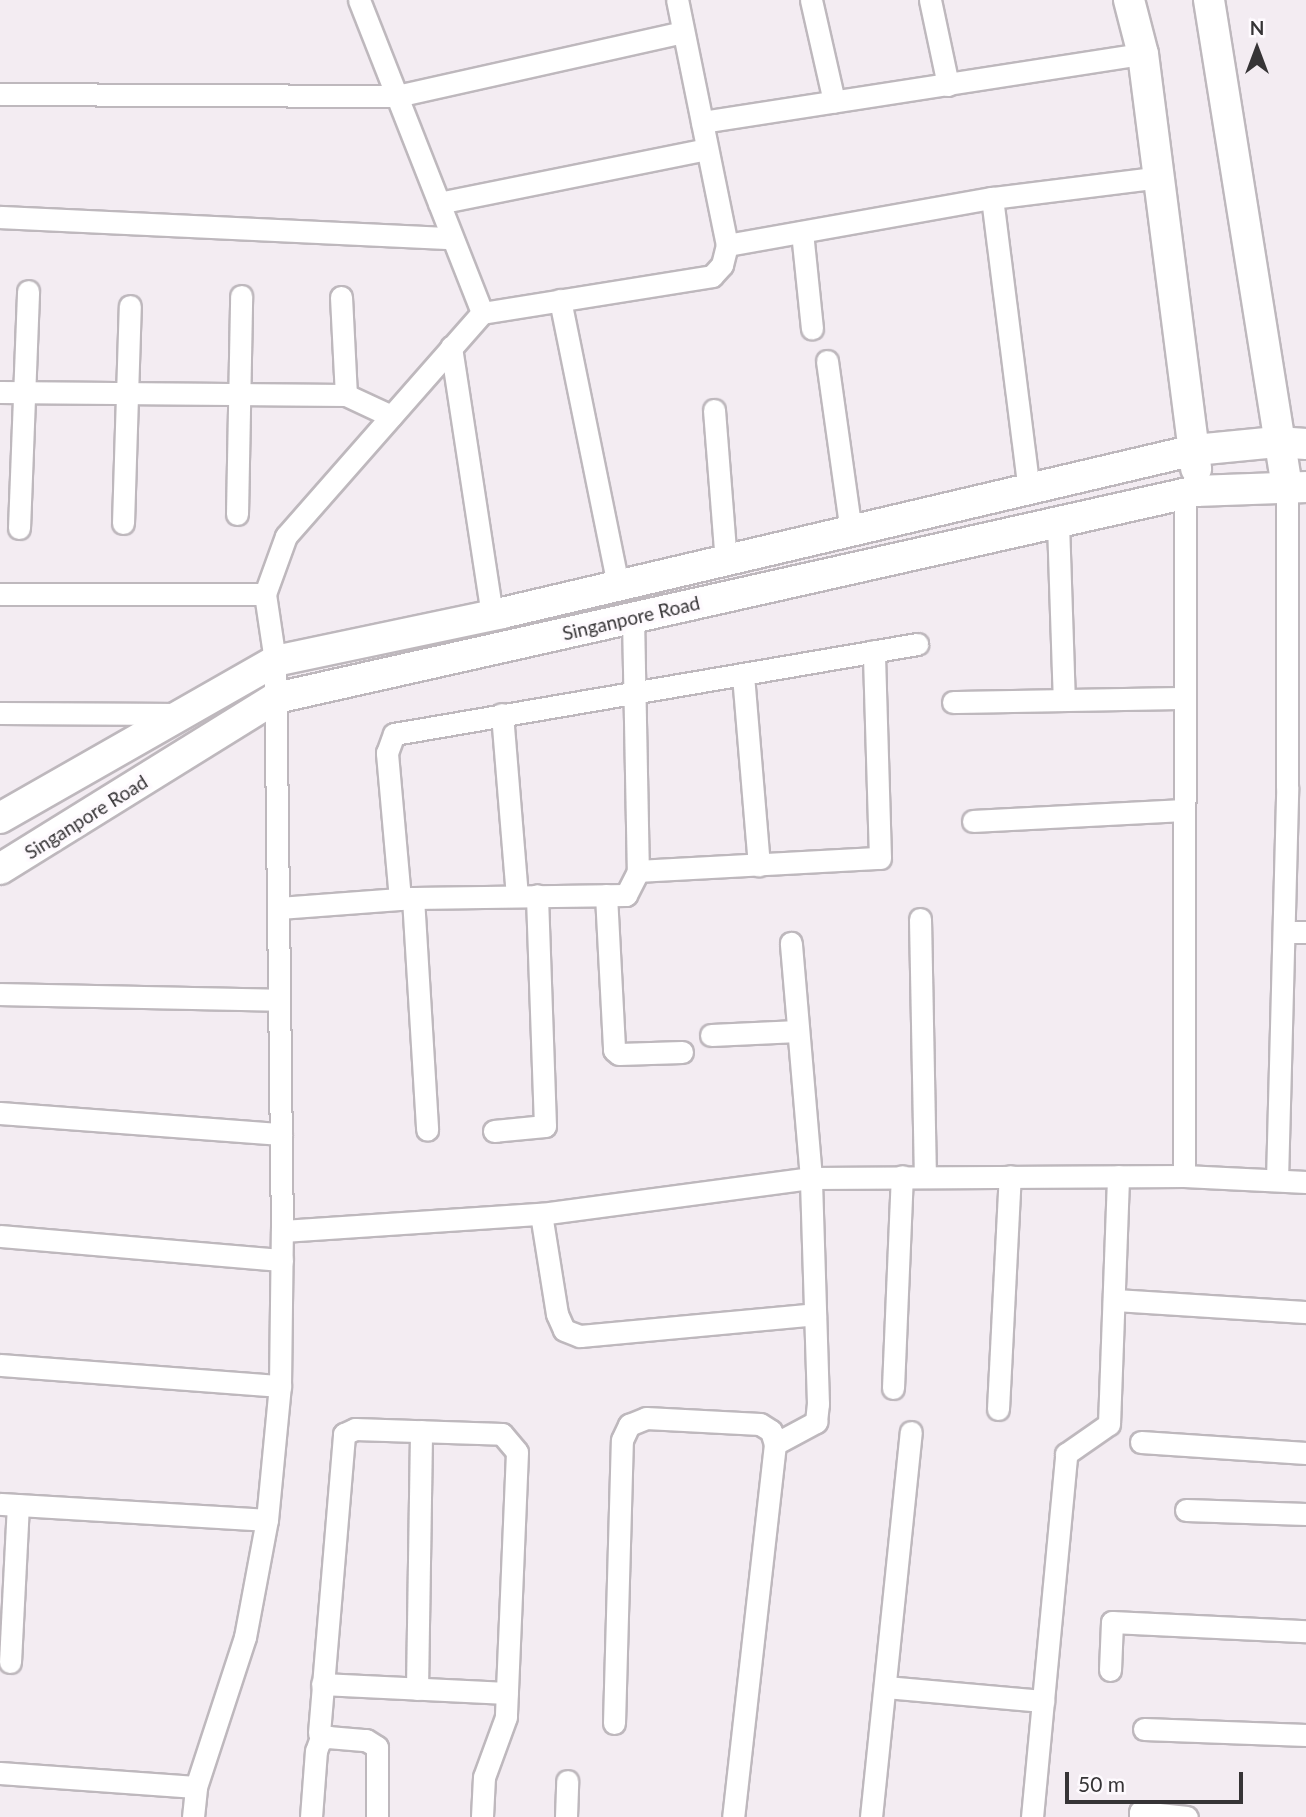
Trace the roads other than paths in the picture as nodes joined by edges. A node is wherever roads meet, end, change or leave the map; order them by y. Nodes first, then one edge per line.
1 (359, 0) edge
2 (677, 0) edge
3 (811, 0) edge
4 (930, 0) edge
5 (1129, 0) edge
6 (1209, 0) edge
7 (683, 32) junction
8 (1143, 54) junction
9 (948, 85) junction
10 (0, 94) edge
11 (397, 96) junction
12 (834, 101) junction
13 (702, 122) junction
14 (707, 149) junction
15 (1160, 177) junction
16 (992, 198) junction
17 (439, 203) junction
18 (0, 217) edge
19 (802, 232) junction
20 (452, 237) junction
21 (727, 246) junction
22 (28, 291) dead end
23 (241, 296) dead end
24 (341, 297) dead end
25 (560, 300) junction
26 (130, 306) dead end
27 (482, 313) junction
28 (812, 328) dead end
29 (451, 347) junction
30 (827, 360) dead end
31 (0, 392) edge
32 (24, 392) junction
33 (127, 393) junction
34 (239, 394) junction
35 (346, 396) junction
36 (714, 410) dead end
37 (391, 416) junction
38 (1291, 443) edge
39 (1195, 450) junction
40 (1296, 487) edge
41 (1030, 489) junction
42 (1191, 492) junction
43 (237, 514) dead end
44 (123, 523) dead end
45 (1058, 523) junction
46 (19, 528) dead end
47 (850, 531) junction
48 (726, 561) junction
49 (618, 586) junction
50 (0, 594) edge
51 (265, 594) junction
52 (492, 615) junction
53 (633, 617) junction
54 (917, 644) dead end
55 (874, 651) junction
56 (275, 661) junction
57 (1296, 662) edge
58 (743, 675) junction
59 (636, 693) junction
60 (276, 698) junction
61 (1183, 698) junction
62 (1064, 700) junction
63 (953, 702) dead end
64 (0, 713) edge
65 (183, 714) junction
66 (502, 714) junction
67 (1296, 787) edge
68 (1184, 810) junction
69 (0, 818) edge
70 (972, 821) dead end
71 (759, 865) junction
72 (0, 869) edge
73 (638, 871) junction
74 (527, 895) junction
75 (606, 895) junction
76 (406, 899) junction
77 (279, 908) junction
78 (920, 919) dead end
79 (1284, 932) junction
80 (1306, 932) edge
81 (791, 943) dead end
82 (0, 994) edge
83 (279, 1000) junction
84 (798, 1031) junction
85 (711, 1035) dead end
86 (682, 1052) dead end
87 (0, 1113) edge
88 (427, 1130) dead end
89 (494, 1131) dead end
90 (281, 1134) junction
91 (902, 1176) junction
92 (925, 1176) junction
93 (1010, 1176) junction
94 (1118, 1176) junction
95 (1184, 1176) junction
96 (811, 1178) junction
97 (1277, 1180) junction
98 (1306, 1182) edge
99 (541, 1214) junction
100 (282, 1231) junction
101 (0, 1236) edge
102 (282, 1260) junction
103 (1114, 1300) junction
104 (1306, 1312) edge
105 (815, 1314) junction
106 (0, 1365) edge
107 (280, 1386) junction
108 (892, 1388) dead end
109 (998, 1409) dead end
110 (421, 1431) junction
111 (911, 1432) dead end
112 (1141, 1442) dead end
113 (775, 1444) junction
114 (1306, 1452) edge
115 (9, 1504) edge
116 (1186, 1510) dead end
117 (1306, 1514) edge
118 (267, 1520) junction
119 (1306, 1631) edge
120 (10, 1662) dead end
121 (1110, 1670) dead end
122 (322, 1684) junction
123 (885, 1687) junction
124 (417, 1689) junction
125 (508, 1693) junction
126 (1043, 1701) junction
127 (614, 1723) dead end
128 (1144, 1729) dead end
129 (318, 1733) dead end
130 (1306, 1735) edge
131 (0, 1773) edge
132 (567, 1781) dead end
133 (196, 1787) junction
134 (193, 1817) edge
135 (311, 1817) edge
136 (377, 1817) edge
137 (482, 1817) edge
138 (566, 1817) edge
139 (733, 1817) edge
140 (871, 1817) edge
141 (1032, 1817) edge
142 (1140, 1817) edge
143 (1187, 1817) edge

1 - 11 street
2 - 7 street
3 - 12 street
4 - 9 street
5 - 8 main road
6 - 38 main road
7 - 11 street
7 - 13 street
8 - 9 street
8 - 15 main road
9 - 12 street
10 - 11 street
11 - 17 street
12 - 13 street
13 - 14 street
14 - 17 street
14 - 21 street
15 - 16 street
15 - 39 main road
16 - 19 street
16 - 41 street
17 - 20 street
18 - 20 street
19 - 21 street
19 - 28 street
20 - 27 street
21 - 25 street
22 - 32 street
23 - 34 street
24 - 35 street
25 - 27 street
25 - 49 street
26 - 33 street
27 - 29 street
29 - 37 street
29 - 52 street
30 - 47 street
31 - 32 street
32 - 33 street
32 - 46 street
33 - 34 street
33 - 44 street
34 - 35 street
34 - 43 street
35 - 37 street
36 - 48 street
37 - 51 street
38 - 39 main road, Singanpore Road
38 - 40 main road
39 - 41 main road, Singanpore Road
39 - 42 main road
40 - 42 main road, Singanpore Road
40 - 57 street
41 - 47 main road, Singanpore Road
42 - 45 main road, Singanpore Road
42 - 61 street
45 - 53 main road, Singanpore Road
45 - 62 street
47 - 48 main road, Singanpore Road
48 - 49 main road, Singanpore Road
49 - 52 main road, Singanpore Road
50 - 51 street
51 - 56 street
52 - 56 main road, Singanpore Road
53 - 59 street
53 - 60 main road, Singanpore Road
54 - 55 street
55 - 58 street
55 - 71 street
56 - 60 street
56 - 65 main road, Singanpore Road
57 - 67 street
58 - 59 street
58 - 71 street
59 - 66 street
59 - 73 street
60 - 72 main road, Singanpore Road
60 - 77 street
61 - 62 street
61 - 68 street
62 - 63 street
64 - 65 street
65 - 69 main road, Singanpore Road
66 - 74 street
66 - 76 street
67 - 79 street
68 - 70 street
68 - 95 street
71 - 73 street
73 - 75 street
74 - 75 street
74 - 76 street
74 - 89 street
75 - 86 street
76 - 77 street
76 - 88 street
77 - 83 street
78 - 92 street
79 - 80 street
79 - 97 street
81 - 84 street
82 - 83 street
83 - 90 street
84 - 85 street
84 - 96 street
87 - 90 street
90 - 100 street
91 - 92 street
91 - 96 street
91 - 108 street
92 - 93 street
93 - 94 street
93 - 109 street
94 - 95 street
94 - 103 street
95 - 97 street
96 - 99 street
96 - 105 street
97 - 98 street
99 - 100 street
99 - 105 street
100 - 102 street
101 - 102 street
102 - 107 street
103 - 104 street
103 - 126 street
105 - 113 street
106 - 107 street
107 - 118 street
110 - 122 street
110 - 124 street
110 - 125 street
111 - 123 street
112 - 114 street
113 - 127 street
113 - 139 street
115 - 118 street
115 - 120 street
116 - 117 street
118 - 133 street
119 - 121 street
122 - 124 street
122 - 129 street
123 - 126 street
123 - 140 street
124 - 125 street
125 - 137 street
126 - 141 street
128 - 130 street
131 - 133 street
132 - 138 street
133 - 134 street
135 - 136 street
142 - 143 street

